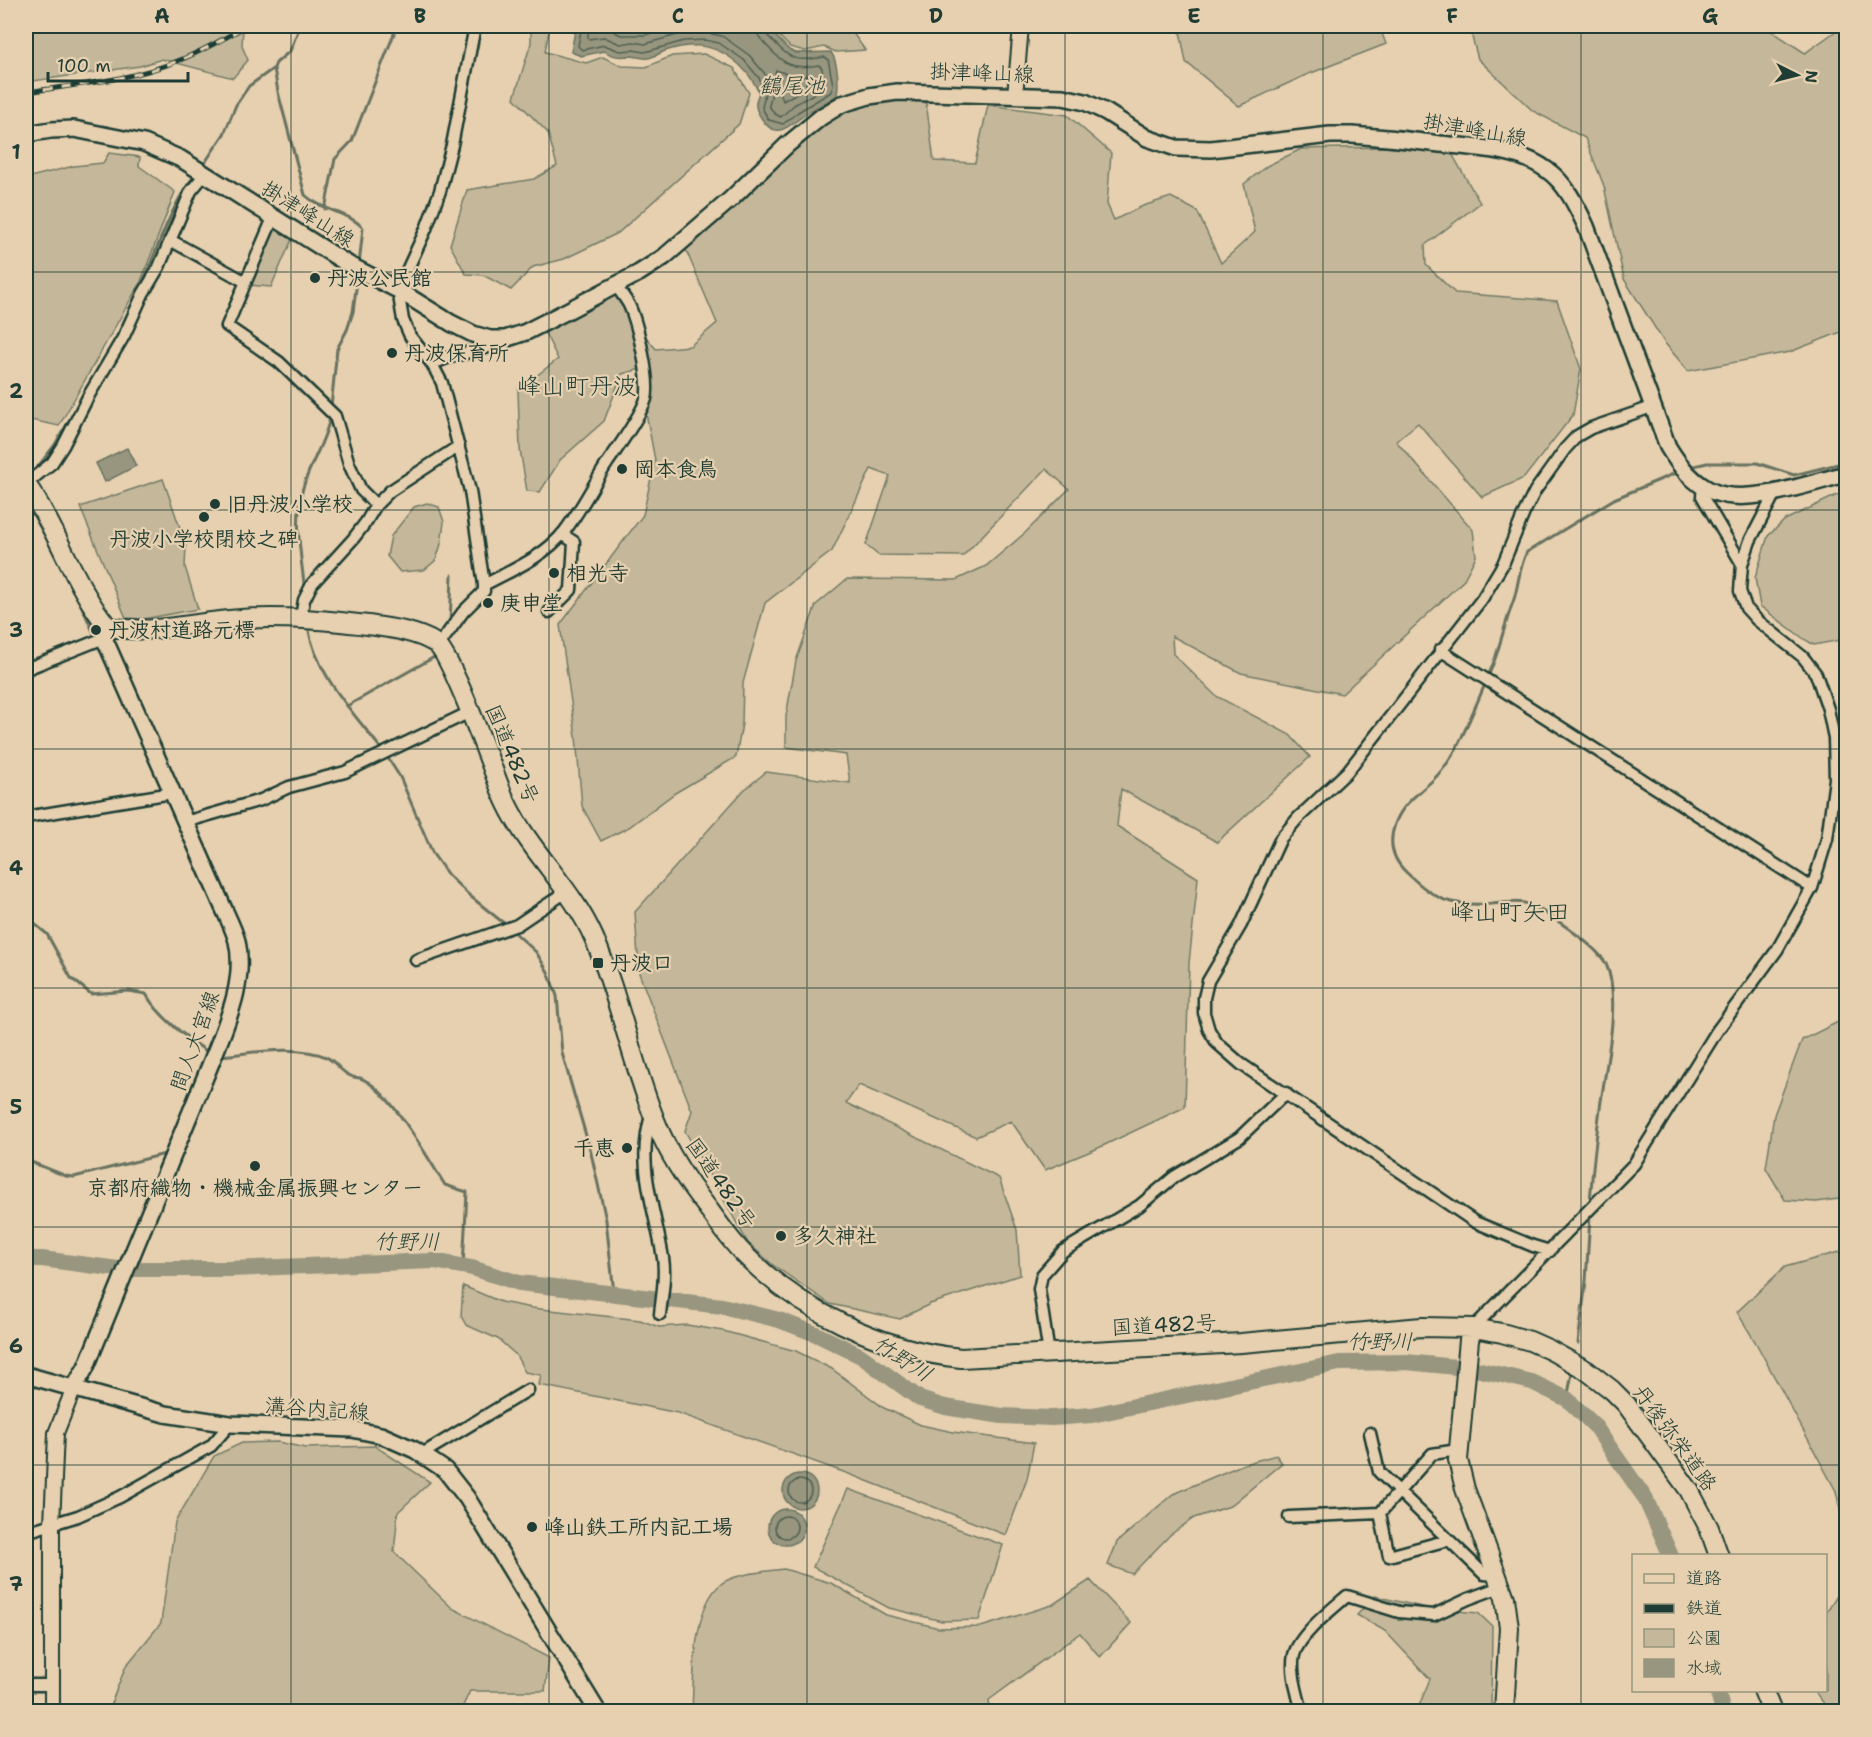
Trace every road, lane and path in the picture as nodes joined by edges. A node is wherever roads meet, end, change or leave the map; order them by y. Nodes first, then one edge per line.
1 (476, 26) edge
2 (1021, 26) edge
3 (1016, 96) junction
4 (26, 134) edge
5 (202, 172) junction
6 (273, 218) junction
7 (170, 240) junction
8 (246, 282) junction
9 (616, 285) junction
10 (398, 290) junction
11 (490, 339) junction
12 (432, 364) junction
13 (1652, 407) junction
14 (459, 446) junction
15 (1846, 474) edge
16 (26, 486) edge
17 (1702, 486) junction
18 (1776, 491) junction
19 (376, 505) junction
20 (562, 534) junction
21 (1742, 564) junction
22 (484, 585) junction
23 (549, 612) dead end
24 (301, 618) junction
25 (106, 632) junction
26 (439, 645) junction
27 (1440, 650) junction
28 (26, 669) edge
29 (470, 712) junction
30 (172, 793) junction
31 (26, 817) edge
32 (186, 822) junction
33 (1812, 888) junction
34 (566, 892) junction
35 (416, 960) dead end
36 (1286, 1093) junction
37 (652, 1112) junction
38 (1550, 1251) junction
39 (660, 1314) dead end
40 (1471, 1334) junction
41 (1049, 1354) junction
42 (26, 1375) edge
43 (74, 1388) junction
44 (528, 1390) dead end
45 (230, 1424) junction
46 (1370, 1432) dead end
47 (1458, 1450) junction
48 (422, 1454) junction
49 (1398, 1491) junction
50 (1380, 1513) junction
51 (1289, 1517) dead end
52 (52, 1524) junction
53 (26, 1533) edge
54 (1448, 1540) junction
55 (1718, 1554) edge
56 (1498, 1581) junction
57 (26, 1685) edge
58 (52, 1685) junction
59 (1764, 1692) edge
60 (52, 1712) edge
61 (598, 1712) edge
62 (1302, 1712) edge
63 (1504, 1712) edge
64 (1772, 1712) edge

1 - 10 street
2 - 3 street
3 - 9 main road, 掛津峰山線
3 - 13 main road, 掛津峰山線
4 - 5 main road, 掛津峰山線
5 - 6 main road, 掛津峰山線
5 - 7 street
6 - 8 street
6 - 10 main road, 掛津峰山線
7 - 8 street
7 - 16 street
8 - 19 street
9 - 11 main road, 掛津峰山線
9 - 20 street
10 - 11 main road, 掛津峰山線
10 - 12 street
11 - 12 street
12 - 14 street
13 - 17 main road, 掛津峰山線
13 - 27 street
14 - 19 street
14 - 22 street
15 - 18 main road, 掛津峰山線
16 - 25 highway
17 - 18 main road, 掛津峰山線
17 - 21 street
18 - 21 street
19 - 24 street
20 - 22 street
20 - 23 street
21 - 33 street
22 - 26 street
24 - 25 highway
24 - 26 highway
25 - 28 street
25 - 30 main road, 間人大宮線
26 - 29 highway, 国道482号
27 - 33 street
27 - 36 street
29 - 32 street
29 - 34 highway, 国道482号
30 - 31 street
30 - 32 main road, 間人大宮線
32 - 43 main road, 間人大宮線
33 - 38 street
34 - 35 street
34 - 37 highway, 国道482号
36 - 38 street
36 - 41 street
37 - 39 street
37 - 41 highway, 国道482号
38 - 40 street
40 - 41 highway, 国道482号
40 - 47 highway
40 - 55 highway, 丹後弥栄道路
42 - 43 main road
43 - 45 main road, 溝谷内記線
43 - 52 street
44 - 48 street
45 - 48 main road, 溝谷内記線
45 - 52 street
46 - 49 street
47 - 49 street
47 - 56 highway
48 - 61 main road, 溝谷内記線
49 - 50 street
49 - 54 street
50 - 51 street
50 - 54 street
52 - 53 street
52 - 58 street
54 - 56 street
56 - 62 street
56 - 63 highway
57 - 58 street
58 - 60 street
59 - 64 highway

